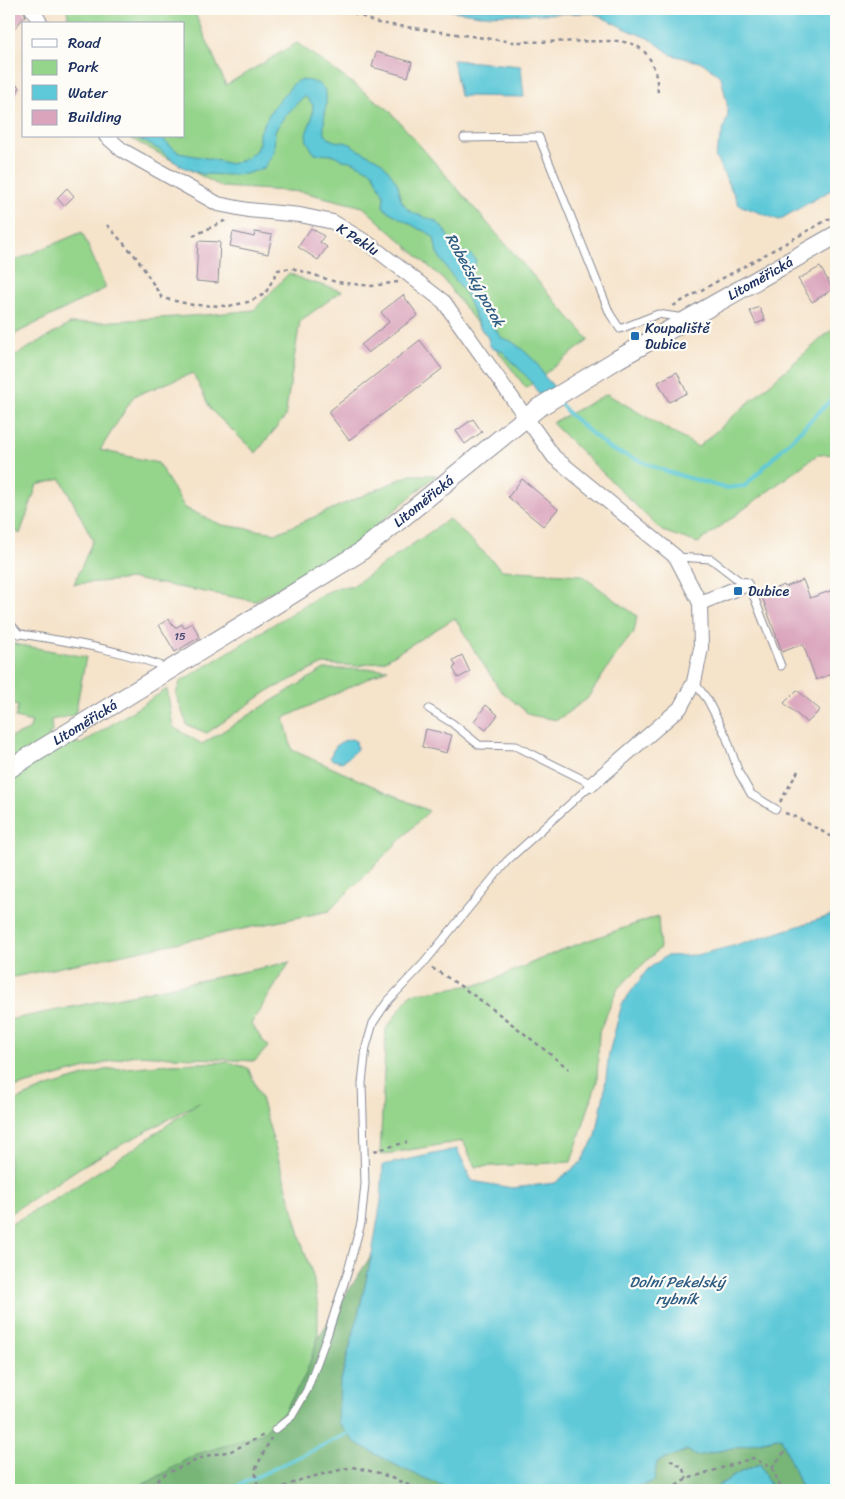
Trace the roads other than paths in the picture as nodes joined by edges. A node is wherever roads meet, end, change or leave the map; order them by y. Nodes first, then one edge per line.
1 (32, 9) edge
2 (40, 22) edge
3 (108, 138) edge
4 (464, 138) dead end
5 (836, 235) edge
6 (689, 319) junction
7 (532, 413) junction
8 (676, 557) junction
9 (745, 585) junction
10 (700, 603) junction
11 (9, 622) edge
12 (9, 632) edge
13 (20, 634) junction
14 (781, 666) dead end
15 (170, 669) junction
16 (694, 682) junction
17 (429, 709) dead end
18 (9, 768) edge
19 (592, 784) junction
20 (776, 809) road end
21 (275, 1430) road end

1 - 2 street
3 - 7 street, K Peklu
4 - 6 lane
5 - 6 street, Litoměřická
6 - 7 street, Litoměřická
7 - 8 street, K Peklu
7 - 15 street, Litoměřická
8 - 9 lane
8 - 10 street
9 - 10 street
9 - 14 lane
10 - 16 street
11 - 13 lane
12 - 13 lane
13 - 15 lane
15 - 18 street, Litoměřická
16 - 19 street
16 - 20 lane
17 - 19 lane
19 - 21 lane

